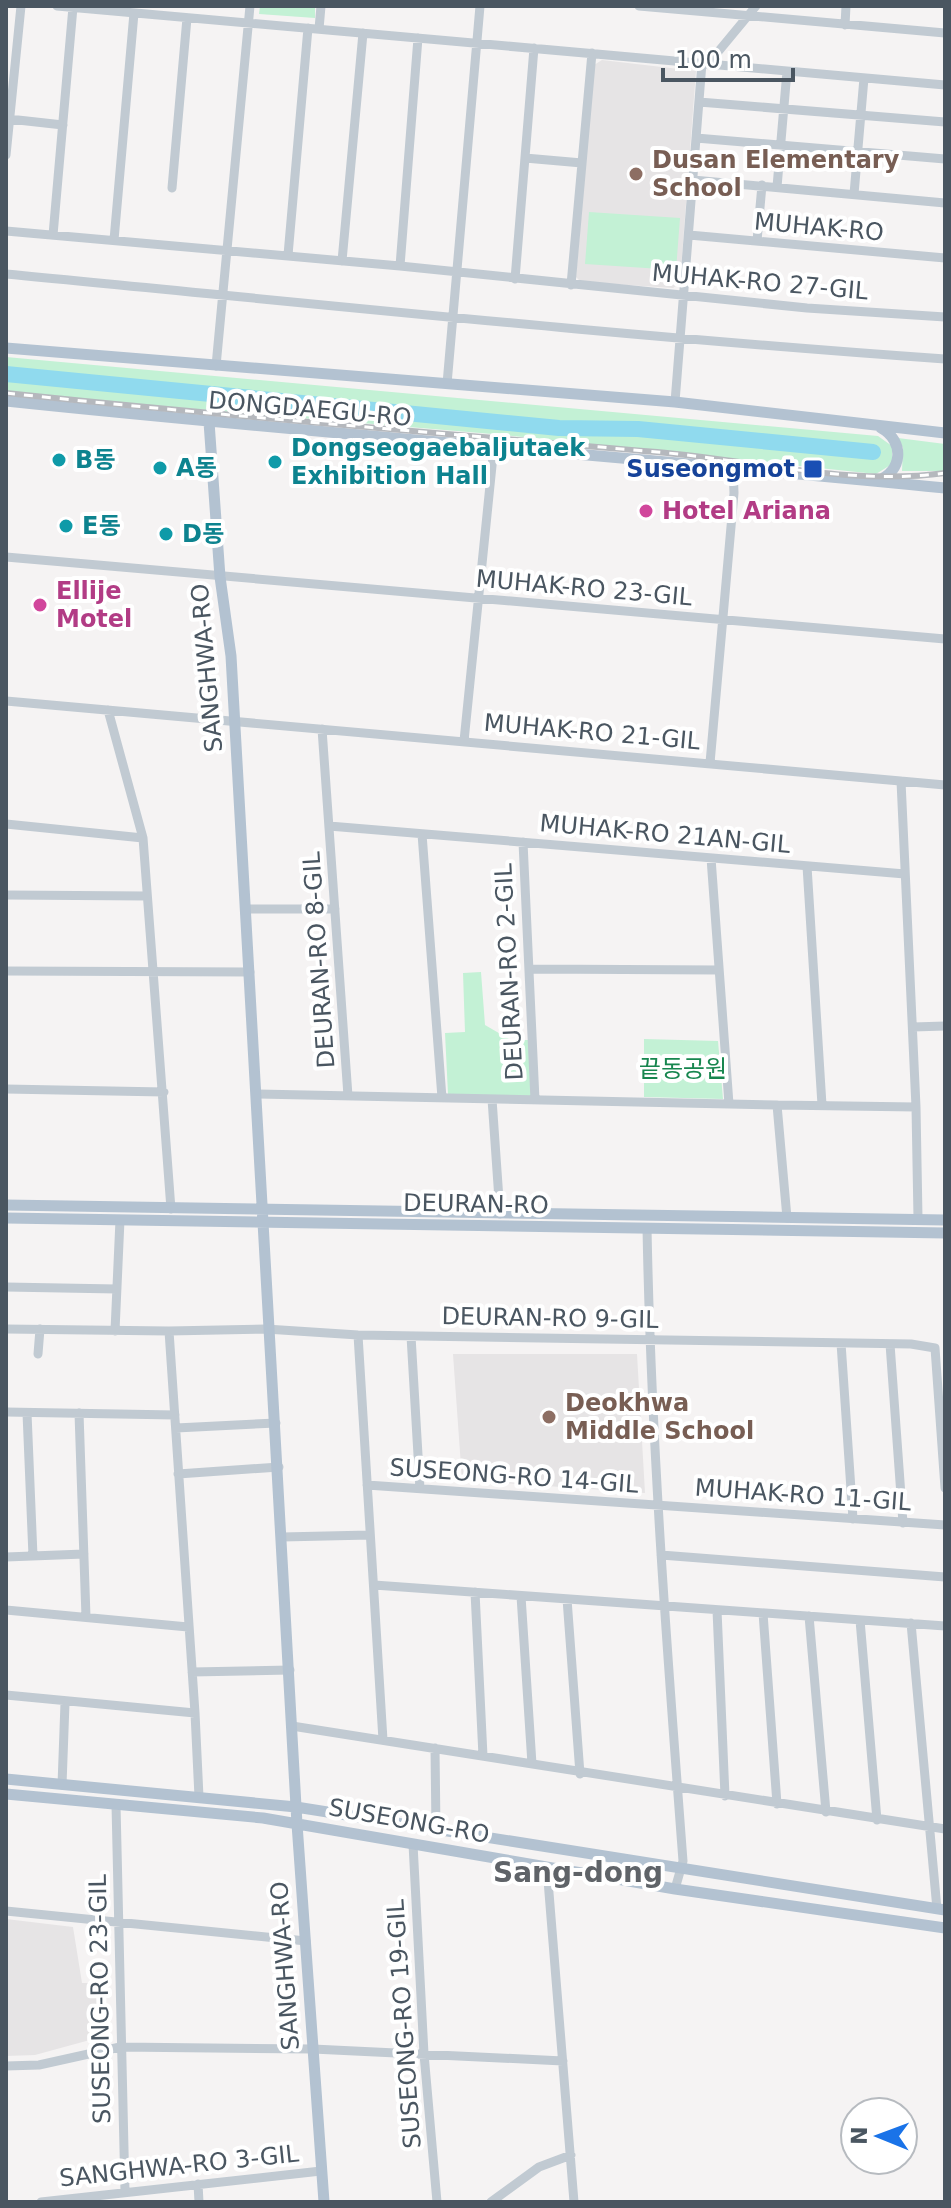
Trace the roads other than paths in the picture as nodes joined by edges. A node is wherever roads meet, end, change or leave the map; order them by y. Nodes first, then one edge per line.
1 (21, 6) edge
2 (57, 6) edge
3 (250, 6) edge
4 (321, 6) edge
5 (480, 6) edge
6 (639, 6) edge
7 (756, 6) edge
8 (846, 6) edge
9 (73, 7) edge
10 (134, 13) junction
11 (747, 16) junction
12 (187, 18) junction
13 (249, 23) junction
14 (845, 25) junction
15 (308, 28) junction
16 (319, 29) junction
17 (363, 33) junction
18 (945, 33) edge
19 (418, 38) junction
20 (478, 43) junction
21 (534, 48) junction
22 (592, 53) junction
23 (10, 62) edge
24 (705, 63) junction
25 (787, 71) junction
26 (864, 78) junction
27 (945, 85) edge
28 (699, 102) junction
29 (784, 110) junction
30 (861, 116) junction
31 (8, 118) edge
32 (945, 122) edge
33 (63, 125) junction
34 (696, 138) junction
35 (781, 147) junction
36 (858, 153) junction
37 (6, 155) edge
38 (525, 158) junction
39 (945, 159) edge
40 (582, 163) junction
41 (693, 180) junction
42 (762, 185) junction
43 (777, 187) junction
44 (172, 188) dead end
45 (854, 194) junction
46 (945, 203) edge
47 (6, 231) edge
48 (53, 235) junction
49 (689, 235) junction
50 (114, 240) junction
51 (757, 241) junction
52 (227, 250) junction
53 (288, 255) junction
54 (945, 258) edge
55 (342, 261) junction
56 (400, 266) junction
57 (457, 273) junction
58 (6, 274) edge
59 (515, 279) junction
60 (571, 285) junction
61 (223, 295) junction
62 (685, 295) junction
63 (453, 315) junction
64 (945, 317) edge
65 (680, 340) junction
66 (6, 348) edge
67 (945, 359) edge
68 (216, 366) junction
69 (447, 384) junction
70 (6, 401) edge
71 (675, 402) junction
72 (209, 422) junction
73 (875, 426) junction
74 (942, 432) edge
75 (494, 446) junction
76 (733, 467) junction
77 (876, 481) junction
78 (945, 488) edge
79 (6, 557) edge
80 (220, 577) junction
81 (480, 599) junction
82 (724, 620) junction
83 (945, 639) edge
84 (6, 701) edge
85 (108, 710) junction
86 (235, 721) junction
87 (322, 729) junction
88 (464, 741) junction
89 (710, 763) junction
90 (901, 781) junction
91 (945, 785) edge
92 (6, 824) edge
93 (329, 826) junction
94 (422, 834) junction
95 (143, 838) junction
96 (523, 842) junction
97 (711, 858) junction
98 (807, 866) junction
99 (905, 874) junction
100 (6, 895) edge
101 (146, 896) junction
102 (247, 909) junction
103 (335, 909) junction
104 (529, 969) junction
105 (719, 970) junction
106 (6, 971) edge
107 (152, 972) junction
108 (250, 972) junction
109 (945, 1026) edge
110 (913, 1027) junction
111 (6, 1089) edge
112 (164, 1092) junction
113 (258, 1094) junction
114 (348, 1096) junction
115 (442, 1098) junction
116 (492, 1099) junction
117 (535, 1100) junction
118 (729, 1104) junction
119 (777, 1105) junction
120 (822, 1105) junction
121 (916, 1107) junction
122 (6, 1205) edge
123 (171, 1209) junction
124 (500, 1214) junction
125 (265, 1217) junction
126 (6, 1218) edge
127 (787, 1218) junction
128 (918, 1218) junction
129 (120, 1220) junction
130 (945, 1220) edge
131 (647, 1228) junction
132 (945, 1233) edge
133 (6, 1287) edge
134 (117, 1289) junction
135 (6, 1329) edge
136 (40, 1329) junction
137 (115, 1331) junction
138 (169, 1331) junction
139 (271, 1332) junction
140 (358, 1335) junction
141 (411, 1336) junction
142 (649, 1340) junction
143 (841, 1343) junction
144 (890, 1344) junction
145 (38, 1354) dead end
146 (6, 1412) edge
147 (27, 1413) junction
148 (79, 1413) junction
149 (175, 1415) junction
150 (276, 1423) junction
151 (943, 1427) edge
152 (176, 1428) junction
153 (279, 1467) junction
154 (178, 1474) junction
155 (367, 1485) junction
156 (945, 1488) edge
157 (420, 1489) junction
158 (658, 1506) junction
159 (853, 1519) junction
160 (903, 1523) junction
161 (945, 1525) edge
162 (370, 1535) junction
163 (282, 1537) junction
164 (84, 1554) junction
165 (661, 1555) junction
166 (33, 1556) junction
167 (6, 1557) edge
168 (945, 1577) edge
169 (374, 1585) junction
170 (475, 1592) junction
171 (521, 1596) junction
172 (567, 1599) junction
173 (664, 1606) junction
174 (6, 1610) edge
175 (717, 1610) junction
176 (763, 1613) junction
177 (809, 1616) junction
178 (86, 1617) junction
179 (860, 1620) junction
180 (911, 1623) junction
181 (945, 1626) edge
182 (188, 1627) junction
183 (290, 1670) junction
184 (192, 1672) junction
185 (6, 1695) edge
186 (65, 1703) junction
187 (195, 1713) junction
188 (292, 1726) junction
189 (383, 1740) junction
190 (435, 1748) junction
191 (483, 1756) junction
192 (532, 1764) junction
193 (580, 1774) junction
194 (6, 1779) edge
195 (62, 1785) junction
196 (677, 1788) junction
197 (6, 1794) edge
198 (725, 1796) junction
199 (199, 1797) junction
200 (777, 1804) junction
201 (116, 1805) junction
202 (296, 1807) junction
203 (826, 1812) junction
204 (877, 1820) junction
205 (297, 1824) junction
206 (930, 1828) junction
207 (945, 1829) edge
208 (436, 1830) junction
209 (413, 1844) junction
210 (547, 1868) junction
211 (680, 1870) junction
212 (675, 1889) junction
213 (941, 1909) edge
214 (6, 1911) edge
215 (117, 1922) junction
216 (945, 1928) edge
217 (306, 1941) junction
218 (120, 2047) junction
219 (313, 2049) junction
220 (424, 2054) junction
221 (563, 2061) junction
222 (6, 2066) edge
223 (571, 2155) junction
224 (321, 2171) junction
225 (198, 2184) junction
226 (125, 2192) junction
227 (41, 2202) edge
228 (199, 2202) edge
229 (324, 2202) edge
230 (437, 2202) edge
231 (491, 2202) edge
232 (574, 2202) edge

1 - 23 street
2 - 9 street
3 - 13 street
4 - 16 street
5 - 20 street
6 - 11 street
7 - 11 street
8 - 14 street
9 - 10 street
9 - 33 street
10 - 12 street
10 - 50 street
11 - 14 street
11 - 24 street
12 - 13 street
12 - 44 street
13 - 15 street
13 - 52 street
14 - 18 street
15 - 16 street
15 - 53 street
16 - 17 street
17 - 19 street
17 - 55 street
19 - 20 street
19 - 56 street
20 - 21 street
20 - 57 street
21 - 22 street
21 - 38 street
22 - 24 street
22 - 40 street
23 - 31 street
24 - 25 street
24 - 28 street
25 - 26 street
25 - 29 street
26 - 27 street
26 - 30 street
28 - 29 street
28 - 34 street
29 - 30 street
29 - 35 street
30 - 32 street
30 - 36 street
31 - 33 street
31 - 37 street
33 - 48 street
34 - 35 street
34 - 41 street
35 - 36 street
35 - 43 street
36 - 39 street
36 - 45 street
38 - 40 street
38 - 59 street
40 - 60 street
41 - 42 street
41 - 49 street
42 - 43 street
42 - 51 street
43 - 45 street
45 - 46 street
47 - 48 street, MUHAK-RO 27-GIL
48 - 50 street, MUHAK-RO 27-GIL
49 - 51 street, MUHAK-RO
49 - 62 street
50 - 52 street, MUHAK-RO 27-GIL
51 - 54 street, MUHAK-RO
52 - 53 street, MUHAK-RO 27-GIL
52 - 61 street
53 - 55 street, MUHAK-RO 27-GIL
55 - 56 street, MUHAK-RO 27-GIL
56 - 57 street, MUHAK-RO 27-GIL
57 - 59 street, MUHAK-RO 27-GIL
57 - 63 street
58 - 61 street
59 - 60 street, MUHAK-RO 27-GIL
60 - 62 street, MUHAK-RO 27-GIL
61 - 63 street
61 - 68 street
62 - 64 street, MUHAK-RO 27-GIL
62 - 65 street
63 - 65 street
63 - 69 street
65 - 67 street
65 - 71 street
66 - 68 main road, DONGDAEGU-RO
68 - 69 main road, DONGDAEGU-RO
69 - 71 main road, DONGDAEGU-RO
70 - 72 main road, DONGDAEGU-RO
71 - 73 main road, DONGDAEGU-RO
72 - 75 main road, DONGDAEGU-RO
72 - 80 main road, SANGHWA-RO
73 - 74 main road, DONGDAEGU-RO
73 - 77 main road
75 - 76 main road, DONGDAEGU-RO
75 - 81 street
76 - 77 main road, DONGDAEGU-RO
76 - 82 street
77 - 78 main road, DONGDAEGU-RO
79 - 80 street, MUHAK-RO 23-GIL
80 - 81 street, MUHAK-RO 23-GIL
80 - 86 main road, SANGHWA-RO
81 - 82 street, MUHAK-RO 23-GIL
81 - 88 street
82 - 83 street, MUHAK-RO 23-GIL
82 - 89 street
84 - 85 street, MUHAK-RO 21-GIL
85 - 86 street, MUHAK-RO 21-GIL
85 - 95 street
86 - 87 street, MUHAK-RO 21-GIL
86 - 102 main road, SANGHWA-RO
87 - 88 street, MUHAK-RO 21-GIL
87 - 93 street, DEURAN-RO 8-GIL
88 - 89 street, MUHAK-RO 21-GIL
89 - 90 street, MUHAK-RO 21-GIL
90 - 91 street, MUHAK-RO 21-GIL
90 - 99 street
92 - 95 street
93 - 94 street, MUHAK-RO 21AN-GIL
93 - 103 street, DEURAN-RO 8-GIL
94 - 96 street, MUHAK-RO 21AN-GIL
94 - 115 street
95 - 101 street
96 - 97 street, MUHAK-RO 21AN-GIL
96 - 104 street, DEURAN-RO 2-GIL
97 - 98 street, MUHAK-RO 21AN-GIL
97 - 105 street
98 - 99 street, MUHAK-RO 21AN-GIL
98 - 120 street
99 - 110 street
100 - 101 street
101 - 107 street
102 - 103 street
102 - 108 main road, SANGHWA-RO
103 - 114 street, DEURAN-RO 8-GIL
104 - 105 street
104 - 117 street, DEURAN-RO 2-GIL
105 - 118 street
106 - 107 street
107 - 108 street
107 - 112 street
108 - 113 main road, SANGHWA-RO
109 - 110 street
110 - 121 street
111 - 112 street
112 - 123 street
113 - 114 street
113 - 125 main road, SANGHWA-RO
114 - 115 street, DEURAN-RO 8-GIL
115 - 116 street, DEURAN-RO 8-GIL
116 - 117 street, DEURAN-RO 2-GIL
116 - 124 street
117 - 118 street, DEURAN-RO 2-GIL
118 - 119 street, DEURAN-RO 2-GIL
119 - 120 street, DEURAN-RO 2-GIL
119 - 127 street
120 - 121 street, DEURAN-RO 2-GIL
121 - 128 street
122 - 123 main road, DEURAN-RO
123 - 125 main road, DEURAN-RO
124 - 125 main road, DEURAN-RO
124 - 127 main road, DEURAN-RO
125 - 129 main road, DEURAN-RO
125 - 131 main road, DEURAN-RO
125 - 139 main road, SANGHWA-RO
126 - 129 main road, DEURAN-RO
127 - 128 main road, DEURAN-RO
128 - 130 main road, DEURAN-RO
129 - 134 street
131 - 132 main road, DEURAN-RO
131 - 142 street, SUSEONG-RO 14-GIL
133 - 134 street
134 - 137 street
135 - 136 street
136 - 137 street
136 - 145 street
137 - 138 street
138 - 139 street
138 - 149 street
139 - 140 street
139 - 150 main road, SANGHWA-RO
140 - 141 street
140 - 155 street
141 - 142 street, DEURAN-RO 9-GIL
141 - 157 street, DEURAN-RO 9-GIL
142 - 143 street, DEURAN-RO 9-GIL
142 - 158 street, SUSEONG-RO 14-GIL
143 - 144 street, DEURAN-RO 9-GIL
143 - 159 street
144 - 151 street, MUHAK-RO 11-GIL
144 - 160 street
146 - 147 street
147 - 148 street
147 - 166 street
148 - 149 street
148 - 164 street
149 - 152 street
150 - 152 street
150 - 153 main road, SANGHWA-RO
151 - 156 street, MUHAK-RO 11-GIL
152 - 154 street
153 - 154 street
153 - 163 main road, SANGHWA-RO
154 - 182 street
155 - 157 street, SUSEONG-RO 14-GIL
155 - 162 street
157 - 158 street, SUSEONG-RO 14-GIL
158 - 159 street, MUHAK-RO 11-GIL
158 - 165 street, SUSEONG-RO 14-GIL
159 - 160 street, MUHAK-RO 11-GIL
160 - 161 street, MUHAK-RO 11-GIL
162 - 163 street
162 - 169 street
163 - 183 main road, SANGHWA-RO
164 - 166 street
164 - 178 street
165 - 168 street
165 - 173 street, SUSEONG-RO 14-GIL
166 - 167 street
169 - 170 street
169 - 189 street
170 - 171 street
170 - 191 street
171 - 172 street
171 - 192 street
172 - 173 street
172 - 193 street
173 - 175 street
173 - 196 street, SUSEONG-RO 14-GIL
174 - 178 street
175 - 176 street
175 - 198 street
176 - 177 street
176 - 200 street
177 - 179 street
177 - 203 street
178 - 182 street
179 - 180 street
179 - 204 street
180 - 181 street
180 - 206 street
182 - 184 street
183 - 184 street
183 - 188 main road, SANGHWA-RO
184 - 187 street
185 - 186 street
186 - 187 street
186 - 195 street
187 - 199 street
188 - 189 street
188 - 202 main road, SANGHWA-RO
189 - 190 street
190 - 191 street
190 - 208 street
191 - 192 street
192 - 193 street
193 - 196 street
194 - 195 main road, SUSEONG-RO
195 - 199 main road, SUSEONG-RO
196 - 198 street
196 - 211 street, SUSEONG-RO 14-GIL
197 - 201 main road, SUSEONG-RO
198 - 200 street
199 - 202 main road, SUSEONG-RO
200 - 203 street
201 - 205 main road, SUSEONG-RO
201 - 215 street, SUSEONG-RO 23-GIL
202 - 205 main road, SANGHWA-RO
202 - 208 main road, SUSEONG-RO
203 - 204 street
204 - 206 street
205 - 209 main road, SUSEONG-RO
205 - 217 main road, SANGHWA-RO
206 - 207 street
206 - 213 street
208 - 211 main road, SUSEONG-RO
209 - 210 main road, SUSEONG-RO
209 - 220 street, SUSEONG-RO 19-GIL
210 - 212 main road, SUSEONG-RO
210 - 221 street
211 - 212 street, SUSEONG-RO 14-GIL
211 - 213 main road, SUSEONG-RO
212 - 216 main road, SUSEONG-RO
214 - 215 street
215 - 217 street
215 - 218 street, SUSEONG-RO 23-GIL
217 - 219 main road, SANGHWA-RO
218 - 219 street
218 - 222 street
218 - 226 street, SUSEONG-RO 23-GIL
219 - 220 street
219 - 224 main road, SANGHWA-RO
220 - 221 street
220 - 230 street, SUSEONG-RO 19-GIL
221 - 223 street
223 - 231 street
223 - 232 street
224 - 225 street, SANGHWA-RO 3-GIL
224 - 229 main road, SANGHWA-RO
225 - 226 street, SANGHWA-RO 3-GIL
225 - 228 street
226 - 227 street, SANGHWA-RO 3-GIL

